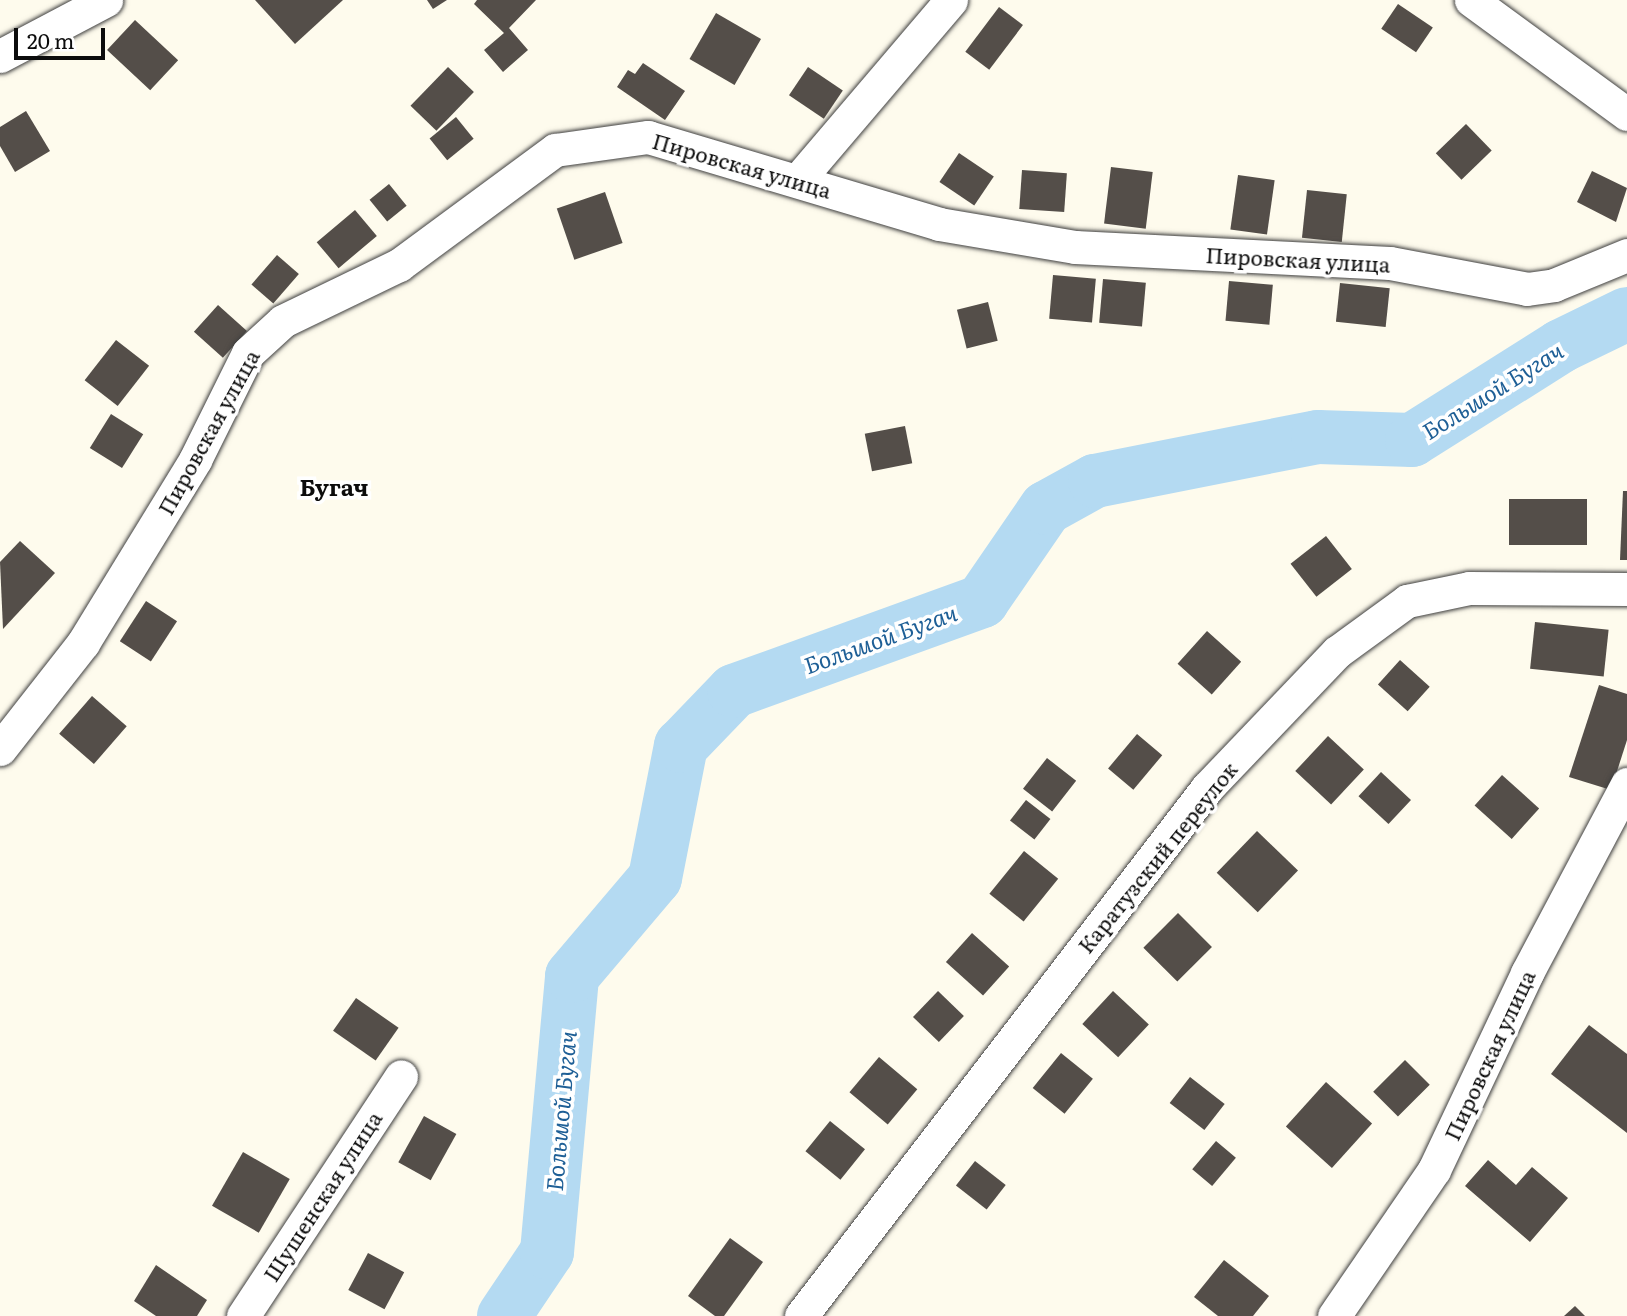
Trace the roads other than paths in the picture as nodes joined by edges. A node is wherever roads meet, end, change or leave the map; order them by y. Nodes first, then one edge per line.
1 (106, 0) edge
2 (951, 0) edge
3 (1471, 0) edge
4 (0, 56) edge
5 (1627, 114) edge
6 (798, 180) junction
7 (1627, 255) edge
8 (1627, 589) edge
9 (0, 749) edge
10 (1627, 784) edge
11 (401, 1076) dead end
12 (243, 1316) edge
13 (801, 1316) edge
14 (1334, 1316) edge

1 - 4 street
2 - 6 street
3 - 5 street
6 - 7 street, Пировская улица
6 - 9 street, Пировская улица
8 - 13 street, Каратузский переулок
10 - 14 street, Пировская улица
11 - 12 street, Шушенская улица

